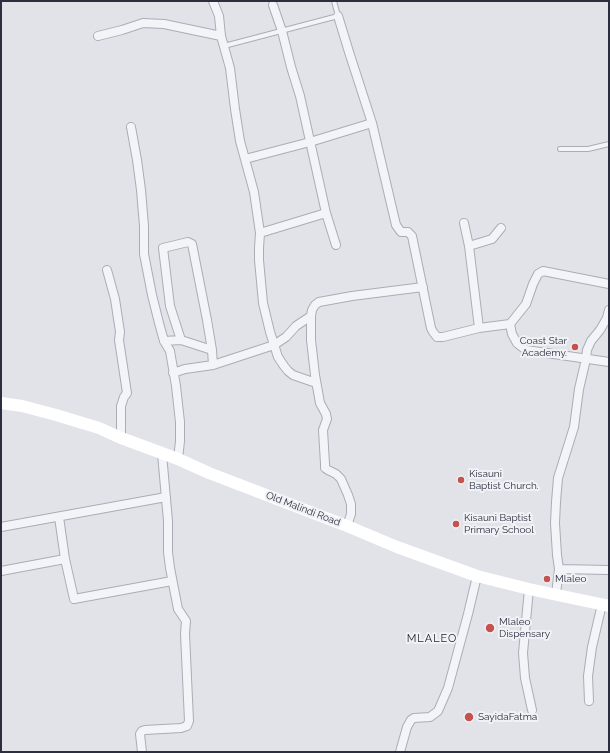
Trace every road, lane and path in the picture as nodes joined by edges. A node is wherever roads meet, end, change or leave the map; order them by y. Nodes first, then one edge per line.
1 (213, 1) edge
2 (334, 1) edge
3 (273, 5) dead end
4 (338, 16) junction
5 (282, 31) junction
6 (98, 36) dead end
7 (221, 36) junction
8 (224, 46) junction
9 (372, 122) junction
10 (131, 127) dead end
11 (310, 142) junction
12 (609, 144) edge
13 (560, 149) dead end
14 (245, 159) junction
15 (326, 213) junction
16 (464, 223) dead end
17 (501, 228) dead end
18 (260, 233) junction
19 (336, 244) dead end
20 (469, 246) junction
21 (107, 270) dead end
22 (609, 284) edge
23 (423, 287) junction
24 (609, 310) edge
25 (311, 316) junction
26 (510, 324) junction
27 (479, 328) junction
28 (181, 340) junction
29 (164, 341) junction
30 (274, 345) junction
31 (212, 350) junction
32 (586, 359) junction
33 (609, 362) edge
34 (213, 365) junction
35 (174, 373) junction
36 (316, 383) junction
37 (1, 403) edge
38 (121, 438) junction
39 (162, 454) junction
40 (178, 459) junction
41 (166, 497) junction
42 (59, 517) junction
43 (347, 526) junction
44 (1, 528) edge
45 (65, 559) junction
46 (559, 569) junction
47 (609, 570) edge
48 (1, 571) edge
49 (477, 576) junction
50 (172, 581) junction
51 (529, 589) junction
52 (556, 594) junction
53 (605, 605) edge
54 (589, 701) dead end
55 (532, 710) dead end
56 (142, 752) edge
57 (400, 752) edge

1 - 7 street
2 - 4 lane
3 - 5 street
4 - 5 lane
4 - 9 street
5 - 8 lane
5 - 11 street
6 - 7 street
7 - 8 street
8 - 14 street
9 - 11 street
9 - 23 street
10 - 29 street
11 - 14 street
11 - 15 street
12 - 13 lane
14 - 18 street
15 - 18 street
15 - 19 street
16 - 20 street
17 - 20 street
18 - 30 street
20 - 27 street
21 - 38 street
22 - 26 street
23 - 25 street
23 - 27 street
24 - 32 street
25 - 30 street
25 - 36 street
26 - 27 street
26 - 32 street
28 - 29 street
28 - 31 street
28 - 31 street
29 - 35 street
30 - 34 street
30 - 36 street
31 - 34 street
32 - 33 street
32 - 46 street
34 - 35 street
35 - 40 street
36 - 43 street
37 - 38 main road, Old Malindi Road
38 - 39 main road, Old Malindi Road
39 - 40 main road, Old Malindi Road
39 - 41 street
40 - 43 main road, Old Malindi Road
41 - 42 street
41 - 50 street
42 - 44 street
42 - 45 street
43 - 49 main road, Old Malindi Road
45 - 48 street
45 - 50 street
46 - 47 street
46 - 52 street
49 - 51 main road, Old Malindi Road
49 - 57 street
50 - 56 street
51 - 52 main road, Old Malindi Road
51 - 55 street
52 - 53 main road, Old Malindi Road
53 - 54 street

